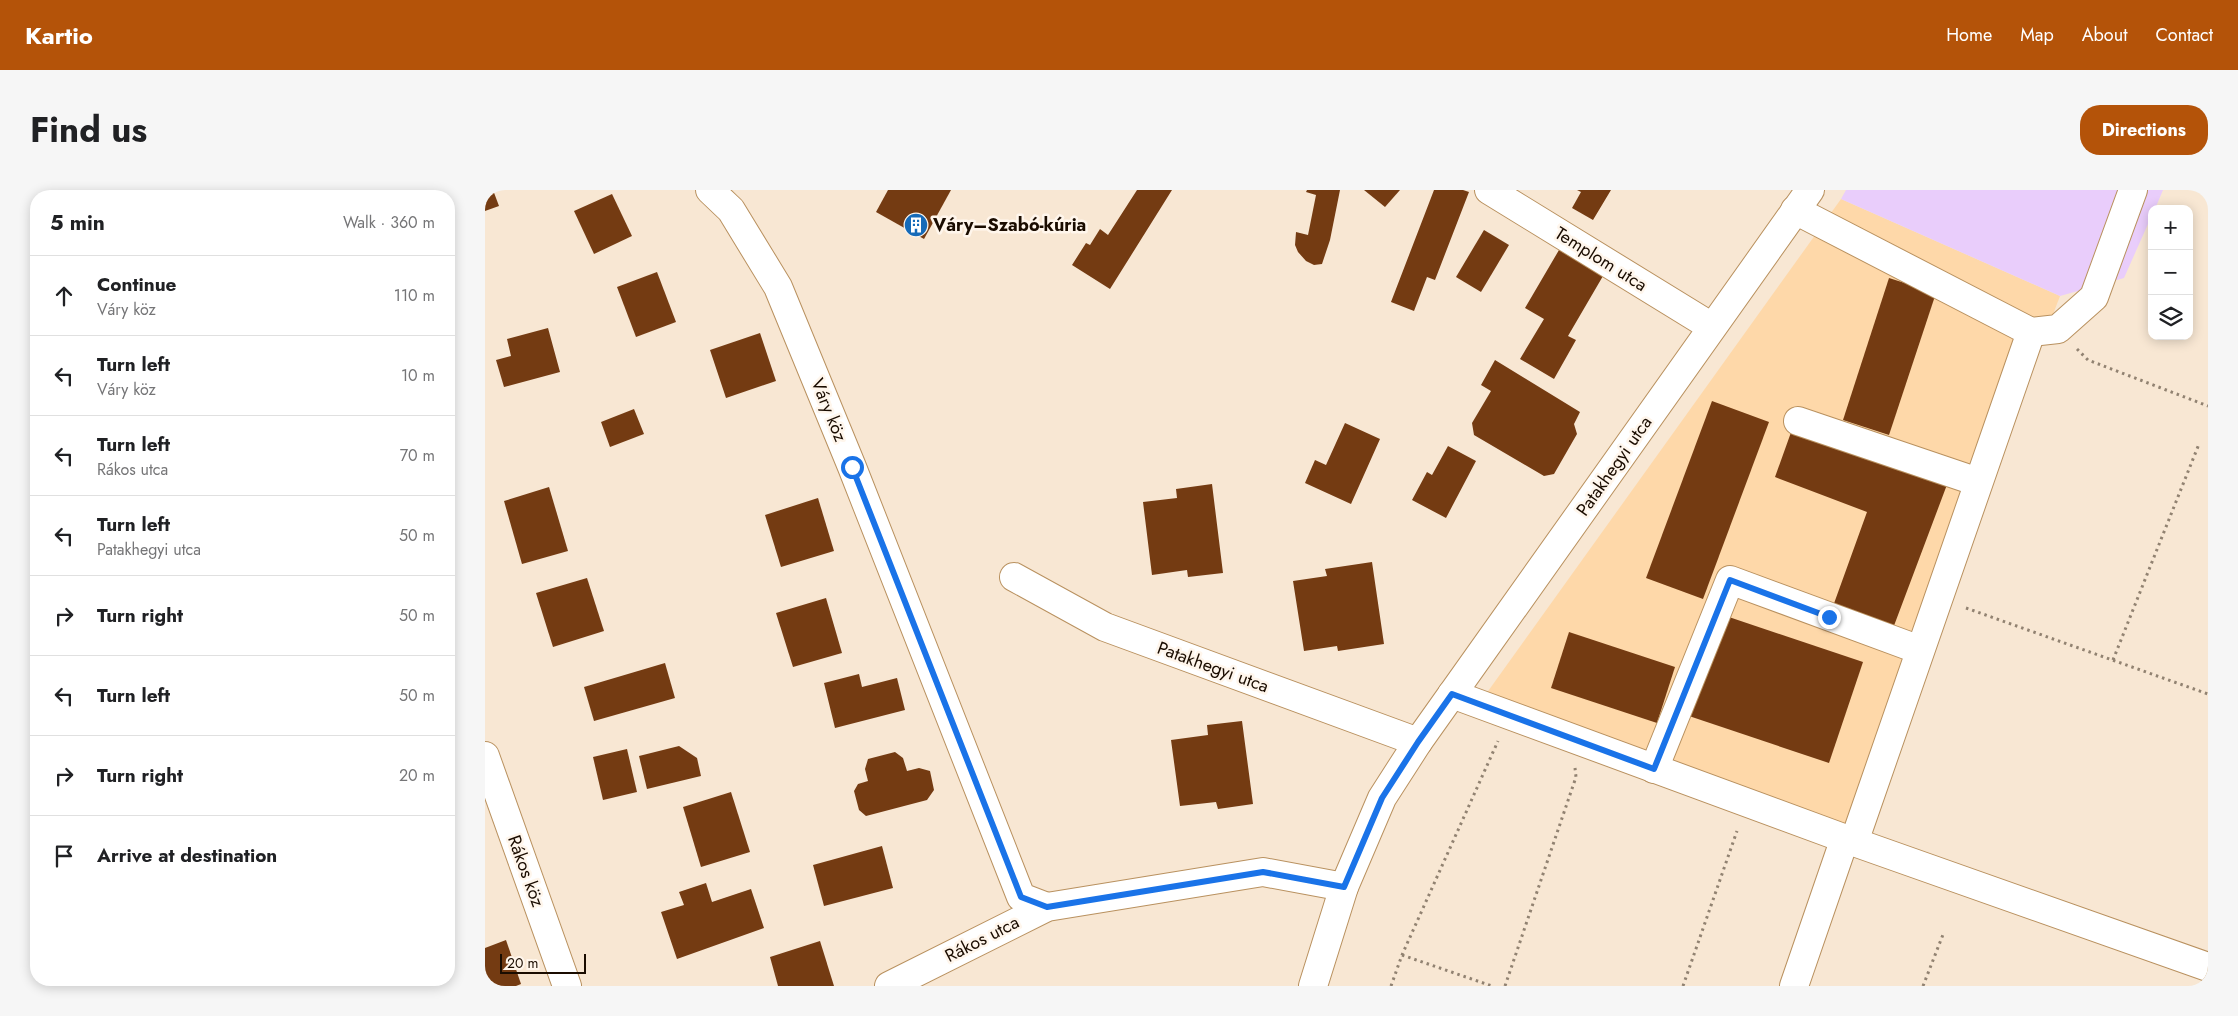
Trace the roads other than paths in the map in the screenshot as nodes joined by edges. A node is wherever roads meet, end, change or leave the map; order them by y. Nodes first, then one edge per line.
1 (710, 190) edge
2 (1489, 190) edge
3 (2133, 190) edge
4 (1798, 198) edge
5 (1712, 327) junction
6 (2031, 332) junction
7 (1798, 421) dead end
8 (1978, 482) junction
9 (1014, 578) dead end
10 (1920, 650) junction
11 (1452, 694) junction
12 (1418, 742) junction
13 (485, 756) edge
14 (1654, 769) junction
15 (1849, 840) junction
16 (1344, 887) junction
17 (1047, 907) junction
18 (2208, 967) edge
19 (567, 986) edge
20 (889, 986) edge
21 (1313, 986) edge
22 (1794, 986) edge

1 - 17 street, Váry köz
2 - 5 street, Templom utca
3 - 6 street
4 - 5 street, Patakhegyi utca
4 - 6 street
5 - 11 street, Patakhegyi utca
6 - 8 street
7 - 8 street
8 - 10 street
9 - 12 street, Patakhegyi utca
10 - 14 street
10 - 15 street
11 - 12 street, Patakhegyi utca
11 - 14 street
12 - 16 street, Patakhegyi utca
13 - 19 street, Rákos köz
14 - 15 street
15 - 18 street
15 - 22 street
16 - 17 street, Rákos utca
16 - 21 street, Patakhegyi utca
17 - 20 street, Rákos utca

